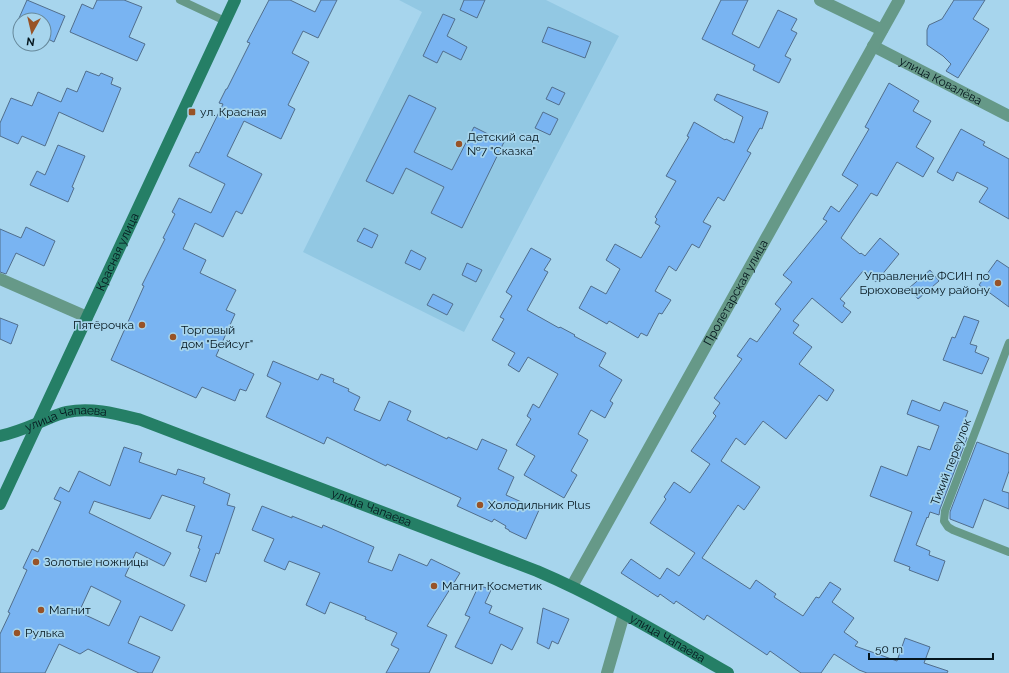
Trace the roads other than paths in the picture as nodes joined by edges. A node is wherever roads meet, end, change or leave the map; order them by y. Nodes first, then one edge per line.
1 (180, 0) edge
2 (235, 0) edge
3 (820, 0) edge
4 (899, 0) edge
5 (225, 21) junction
6 (882, 30) junction
7 (873, 46) junction
8 (1009, 116) edge
9 (0, 280) edge
10 (87, 317) junction
11 (1009, 343) edge
12 (38, 423) junction
13 (0, 436) edge
14 (0, 504) edge
15 (1009, 552) edge
16 (572, 586) junction
17 (624, 614) junction
18 (607, 673) edge
19 (728, 673) edge

1 - 5 lane
2 - 5 street, Красная улица
3 - 6 street
4 - 6 street, Пролетарская улица
5 - 10 street, Красная улица
6 - 7 street, Пролетарская улица
7 - 8 street, улица Ковалёва
7 - 16 street, Пролетарская улица
9 - 10 street
10 - 12 street, Красная улица
11 - 15 lane, Тихий переулок
12 - 13 street, улица Чапаева
12 - 14 street, Красная улица
12 - 16 street, улица Чапаева
16 - 17 street, улица Чапаева
17 - 18 street
17 - 19 street, улица Чапаева

